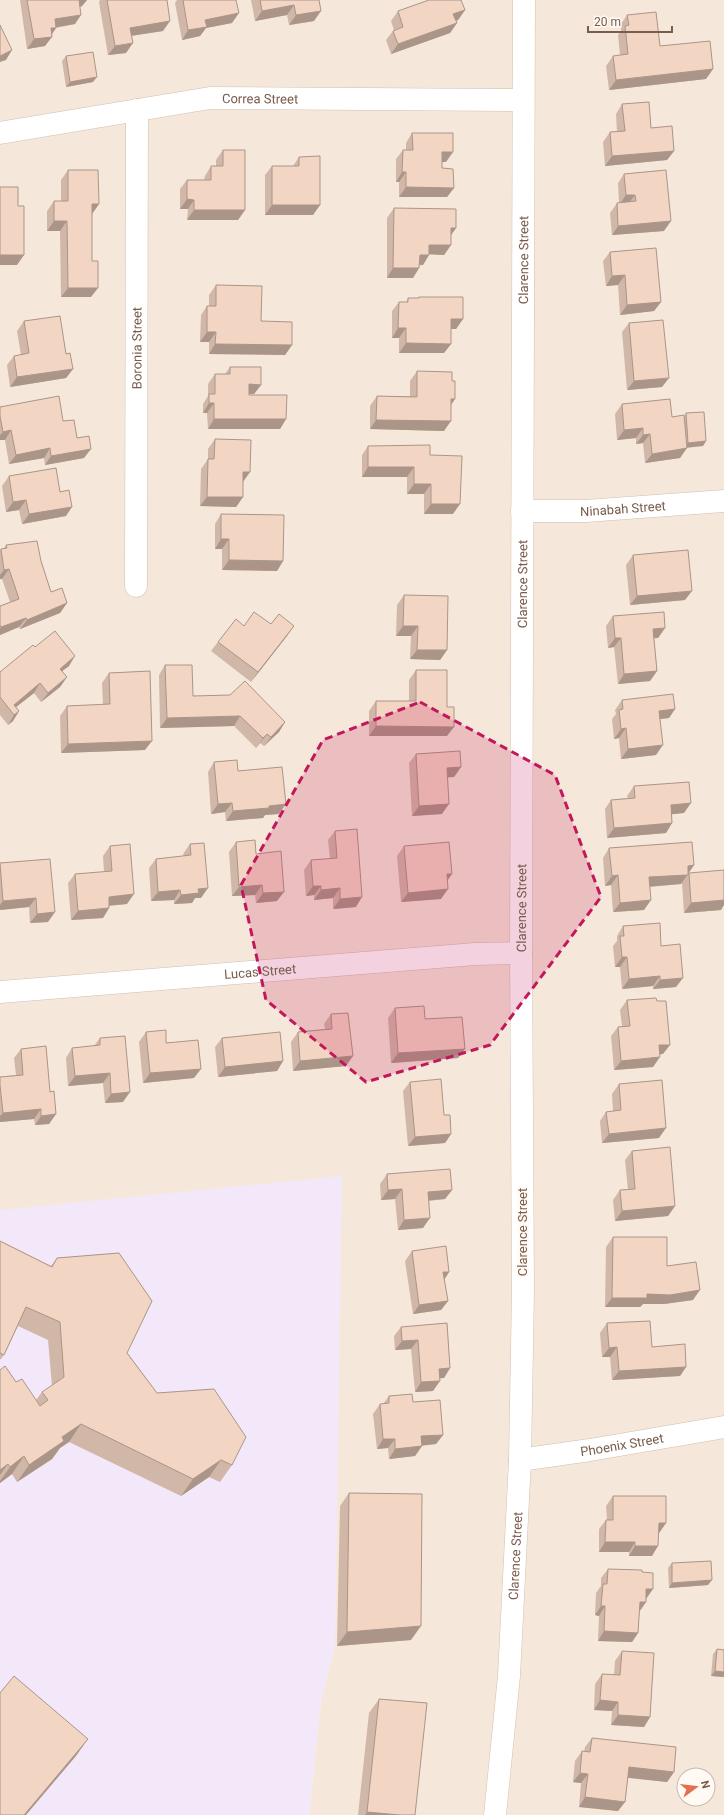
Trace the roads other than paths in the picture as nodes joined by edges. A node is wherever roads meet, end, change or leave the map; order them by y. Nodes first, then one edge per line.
1 (524, 0) edge
2 (523, 100) junction
3 (137, 110) junction
4 (0, 133) edge
5 (724, 501) edge
6 (522, 511) junction
7 (136, 586) dead end
8 (521, 953) junction
9 (0, 992) edge
10 (724, 1427) edge
11 (520, 1460) junction
12 (495, 1815) edge

1 - 2 street, Clarence Street
2 - 3 street, Correa Street
2 - 6 street, Clarence Street
3 - 4 street, Correa Street
3 - 7 street, Boronia Street
5 - 6 street, Ninabah Street
6 - 8 street, Clarence Street
8 - 9 street, Lucas Street
8 - 11 street, Clarence Street
10 - 11 street, Phoenix Street
11 - 12 street, Clarence Street

